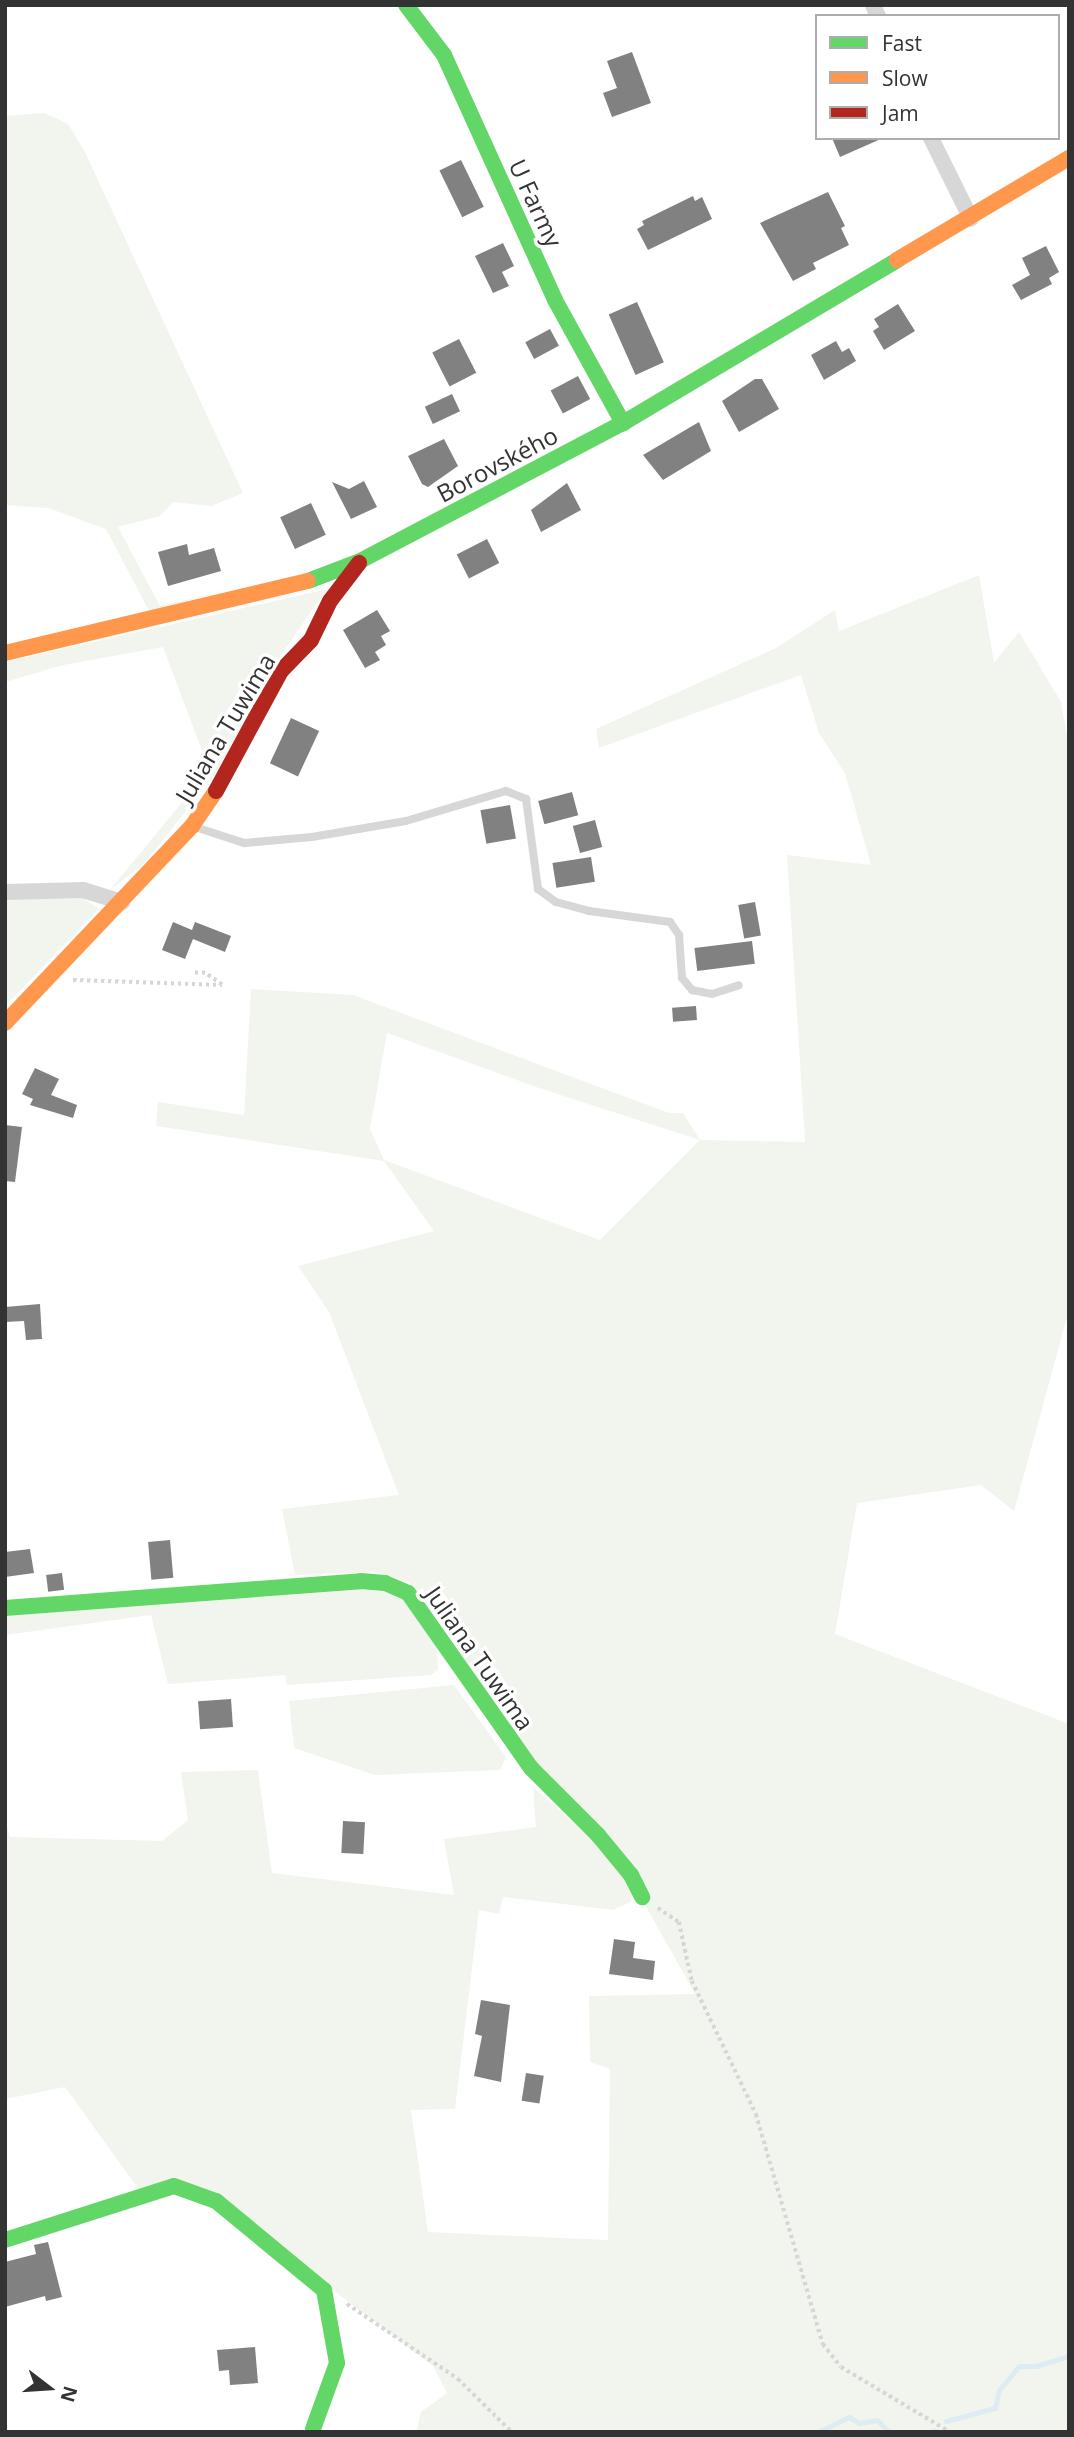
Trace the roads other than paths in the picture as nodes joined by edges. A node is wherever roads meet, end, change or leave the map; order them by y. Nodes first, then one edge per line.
1 (406, 5) edge
2 (932, 140) edge
3 (1069, 158) edge
4 (971, 219) junction
5 (623, 423) junction
6 (360, 561) junction
7 (312, 580) junction
8 (330, 601) junction
9 (5, 653) edge
10 (192, 826) junction
11 (5, 892) edge
12 (122, 902) junction
13 (739, 985) dead end
14 (5, 1023) edge
15 (5, 1608) edge
16 (642, 1897) road end
17 (5, 2240) edge
18 (313, 2429) dead end

1 - 5 street, U Farmy
2 - 4 street
3 - 4 street, Borovského
4 - 5 street, Borovského
5 - 6 street, Borovského
6 - 7 street, Borovského
6 - 8 street, Juliana Tuwima
7 - 8 street
7 - 9 street, Borovského
8 - 10 street, Juliana Tuwima
10 - 12 street, Juliana Tuwima
10 - 13 lane
11 - 12 street
12 - 14 street, Juliana Tuwima
15 - 16 street, Juliana Tuwima
17 - 18 street

